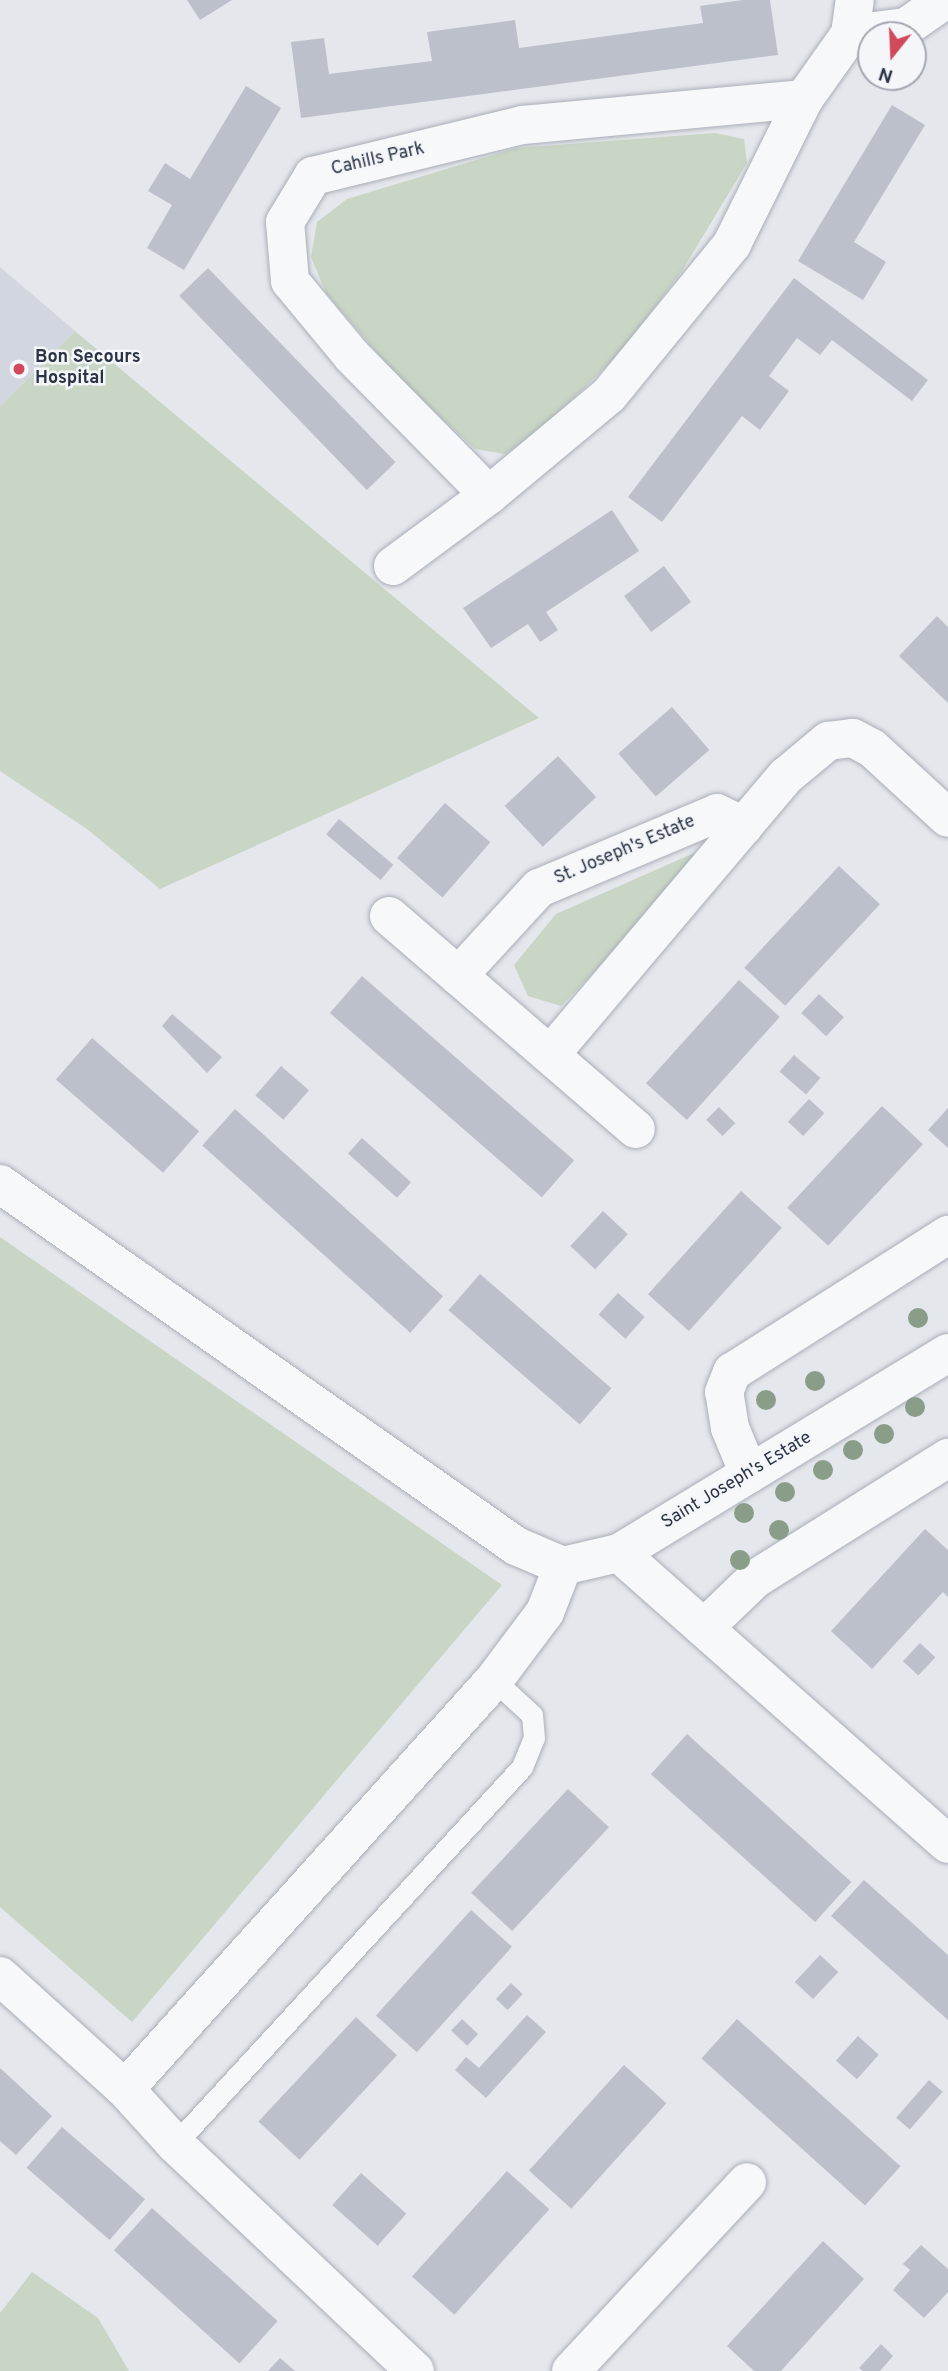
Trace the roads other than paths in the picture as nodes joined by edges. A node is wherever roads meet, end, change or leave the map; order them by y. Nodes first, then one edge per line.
1 (945, 0) edge
2 (852, 17) edge
3 (804, 99) junction
4 (489, 495) junction
5 (393, 566) dead end
6 (948, 818) edge
7 (744, 826) junction
8 (389, 916) dead end
9 (458, 976) junction
10 (551, 1055) junction
11 (636, 1129) dead end
12 (0, 1184) edge
13 (948, 1235) edge
14 (948, 1353) edge
15 (948, 1458) edge
16 (749, 1474) junction
17 (619, 1553) junction
18 (563, 1566) junction
19 (704, 1628) junction
20 (494, 1680) junction
21 (948, 1844) edge
22 (0, 1976) edge
23 (125, 2089) junction
24 (175, 2144) junction
25 (747, 2182) dead end
26 (415, 2371) edge
27 (571, 2371) edge

1 - 2 street
2 - 3 street
3 - 4 street
3 - 4 street, Cahills Park
4 - 5 street
6 - 7 street
7 - 9 street, St. Joseph's Estate
7 - 10 street
8 - 9 street
9 - 10 street
10 - 11 street
12 - 18 street
13 - 16 street
14 - 16 street, Saint Joseph's Estate
15 - 19 street
16 - 17 street, Saint Joseph's Estate
17 - 18 street, Saint Joseph's Estate
17 - 19 street
18 - 20 street
19 - 21 street
20 - 23 street
20 - 24 lane
22 - 23 street
23 - 24 street
24 - 26 street
25 - 27 street

